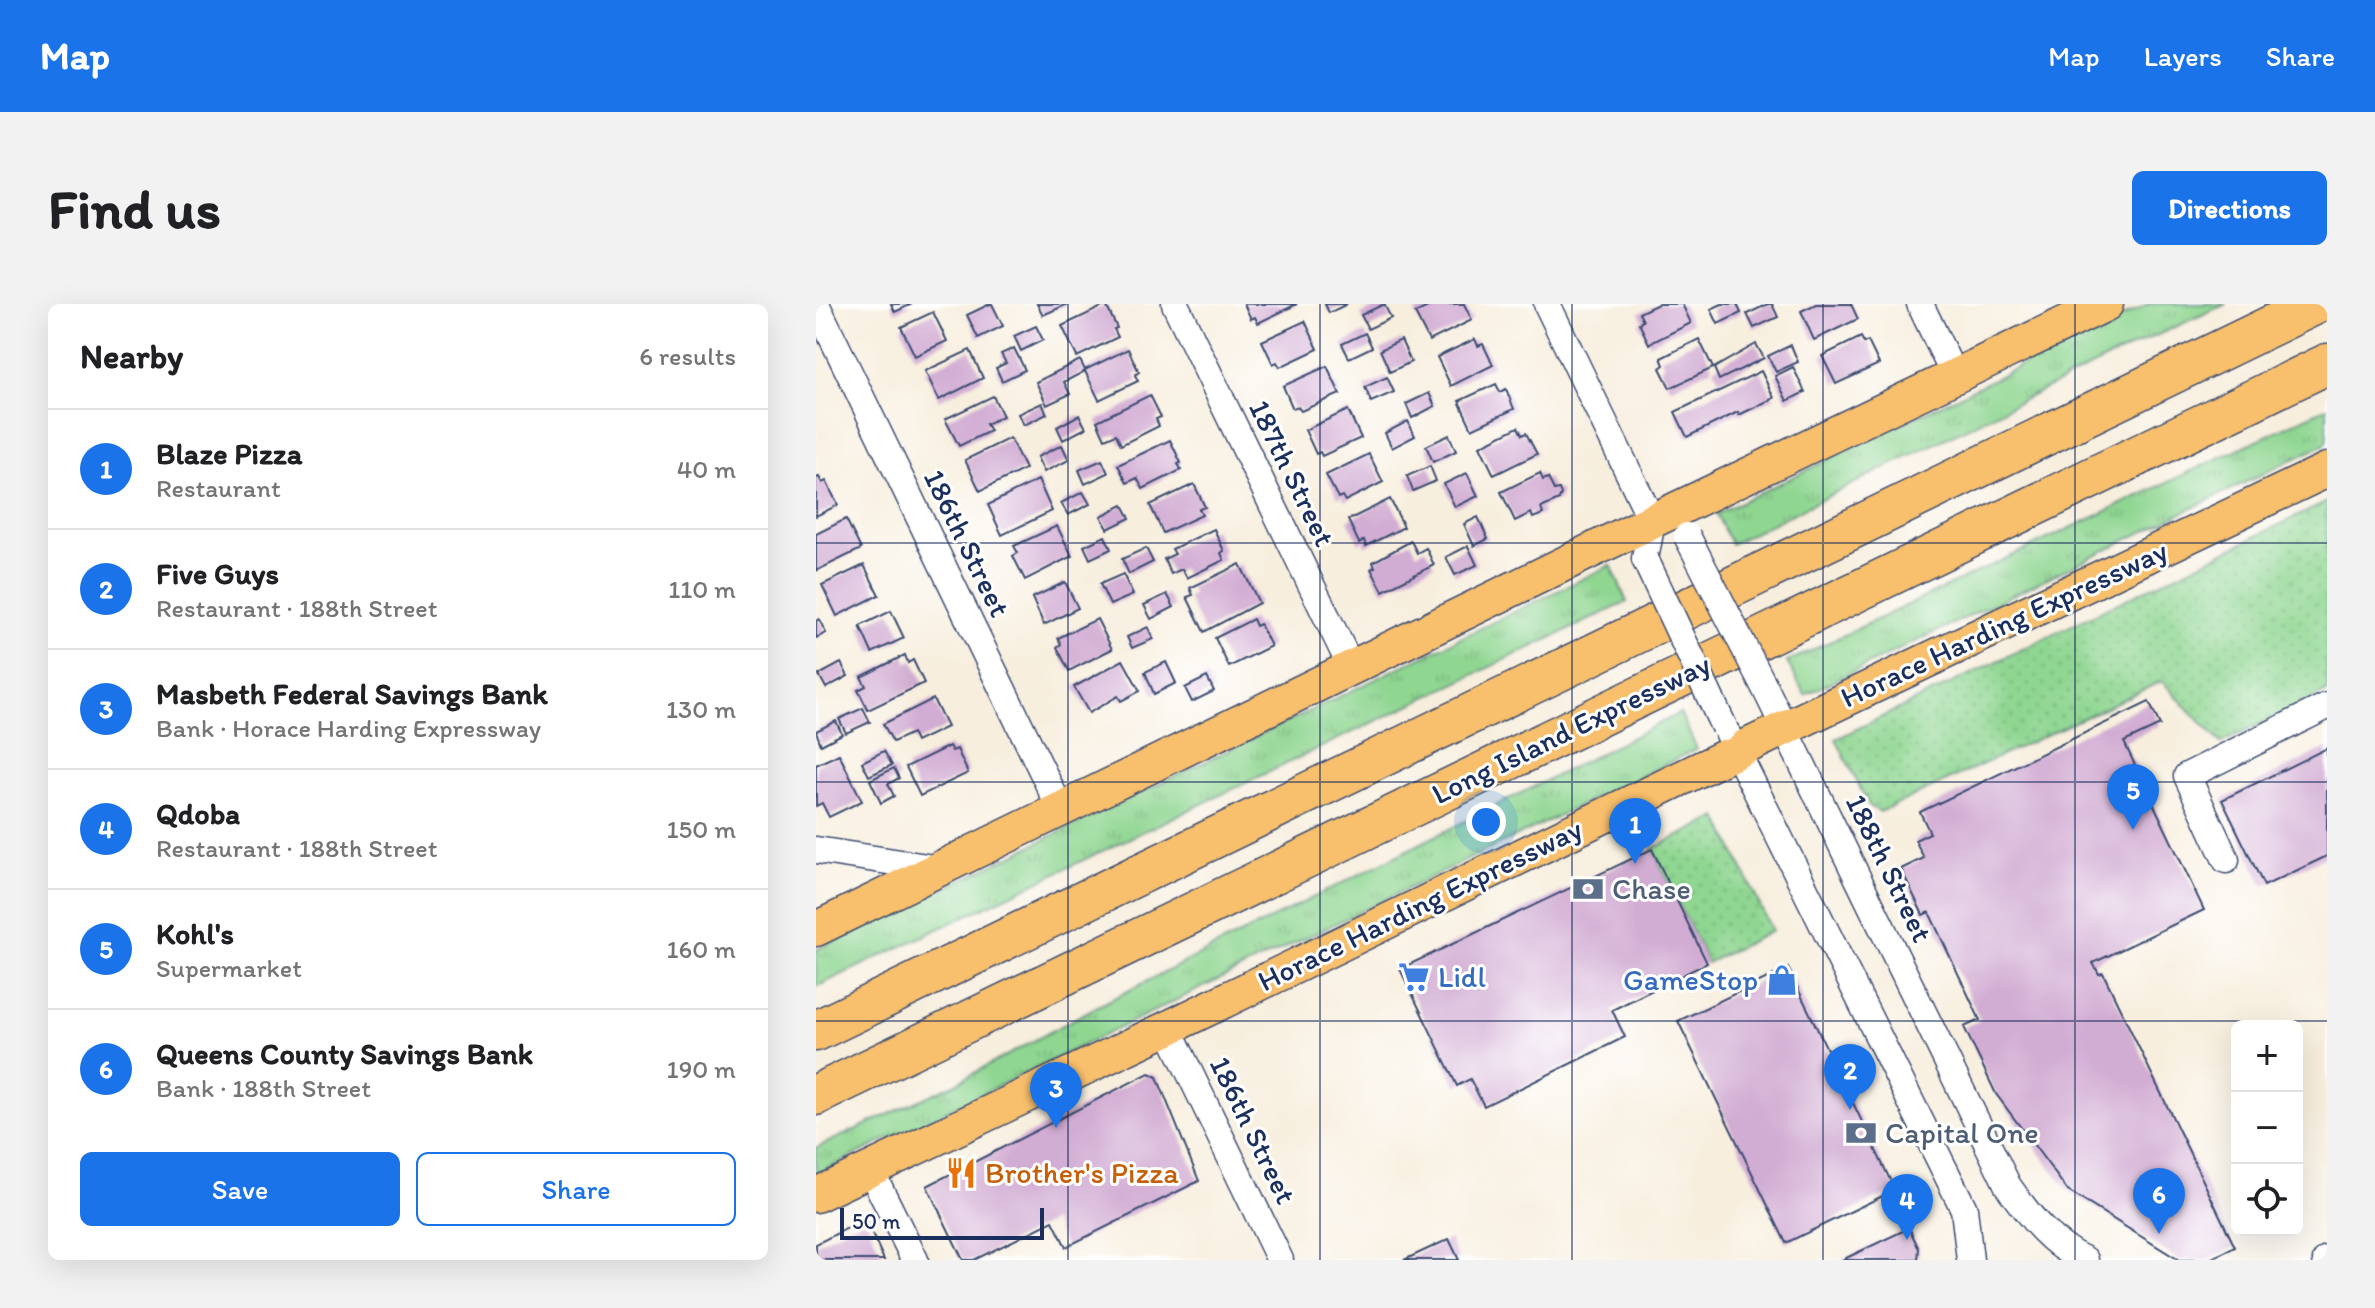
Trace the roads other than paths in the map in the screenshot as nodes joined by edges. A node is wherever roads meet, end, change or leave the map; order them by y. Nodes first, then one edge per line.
1 (816, 304) edge
2 (1175, 304) edge
3 (1547, 304) edge
4 (1920, 304) edge
5 (2106, 304) edge
6 (2316, 304) edge
7 (2327, 364) edge
8 (1955, 377) junction
9 (2327, 470) edge
10 (1652, 521) junction
11 (1352, 669) junction
12 (2327, 706) edge
13 (1785, 728) junction
14 (1731, 739) junction
15 (1061, 810) junction
16 (816, 850) edge
17 (2226, 860) dead end
18 (940, 869) junction
19 (816, 929) edge
20 (896, 993) junction
21 (816, 1024) edge
22 (1168, 1028) junction
23 (950, 1030) junction
24 (816, 1031) edge
25 (816, 1095) edge
26 (816, 1108) edge
27 (870, 1169) junction
28 (816, 1195) edge
29 (2065, 1257) edge
30 (915, 1260) edge
31 (1280, 1260) edge
32 (1970, 1260) edge

1 - 15 street, 186th Street
2 - 11 street, 187th Street
3 - 10 street
4 - 8 street
5 - 8 main road
6 - 20 highway, Long Island Expressway
7 - 23 highway, Long Island Expressway
8 - 10 main road
9 - 13 main road, Horace Harding Expressway
10 - 11 main road
10 - 13 street, 188th Street, bridge
10 - 14 street, bridge
11 - 15 main road
12 - 17 street
13 - 14 main road, Horace Harding Expressway
13 - 29 street, 188th Street
14 - 22 main road, Horace Harding Expressway
14 - 32 street
15 - 18 main road
16 - 18 street
18 - 19 main road
20 - 21 highway
20 - 24 highway, Long Island Expressway
22 - 27 main road, Horace Harding Expressway
22 - 31 street, 186th Street
23 - 25 highway, Long Island Expressway
23 - 26 highway
27 - 28 main road, Horace Harding Expressway
27 - 30 street

